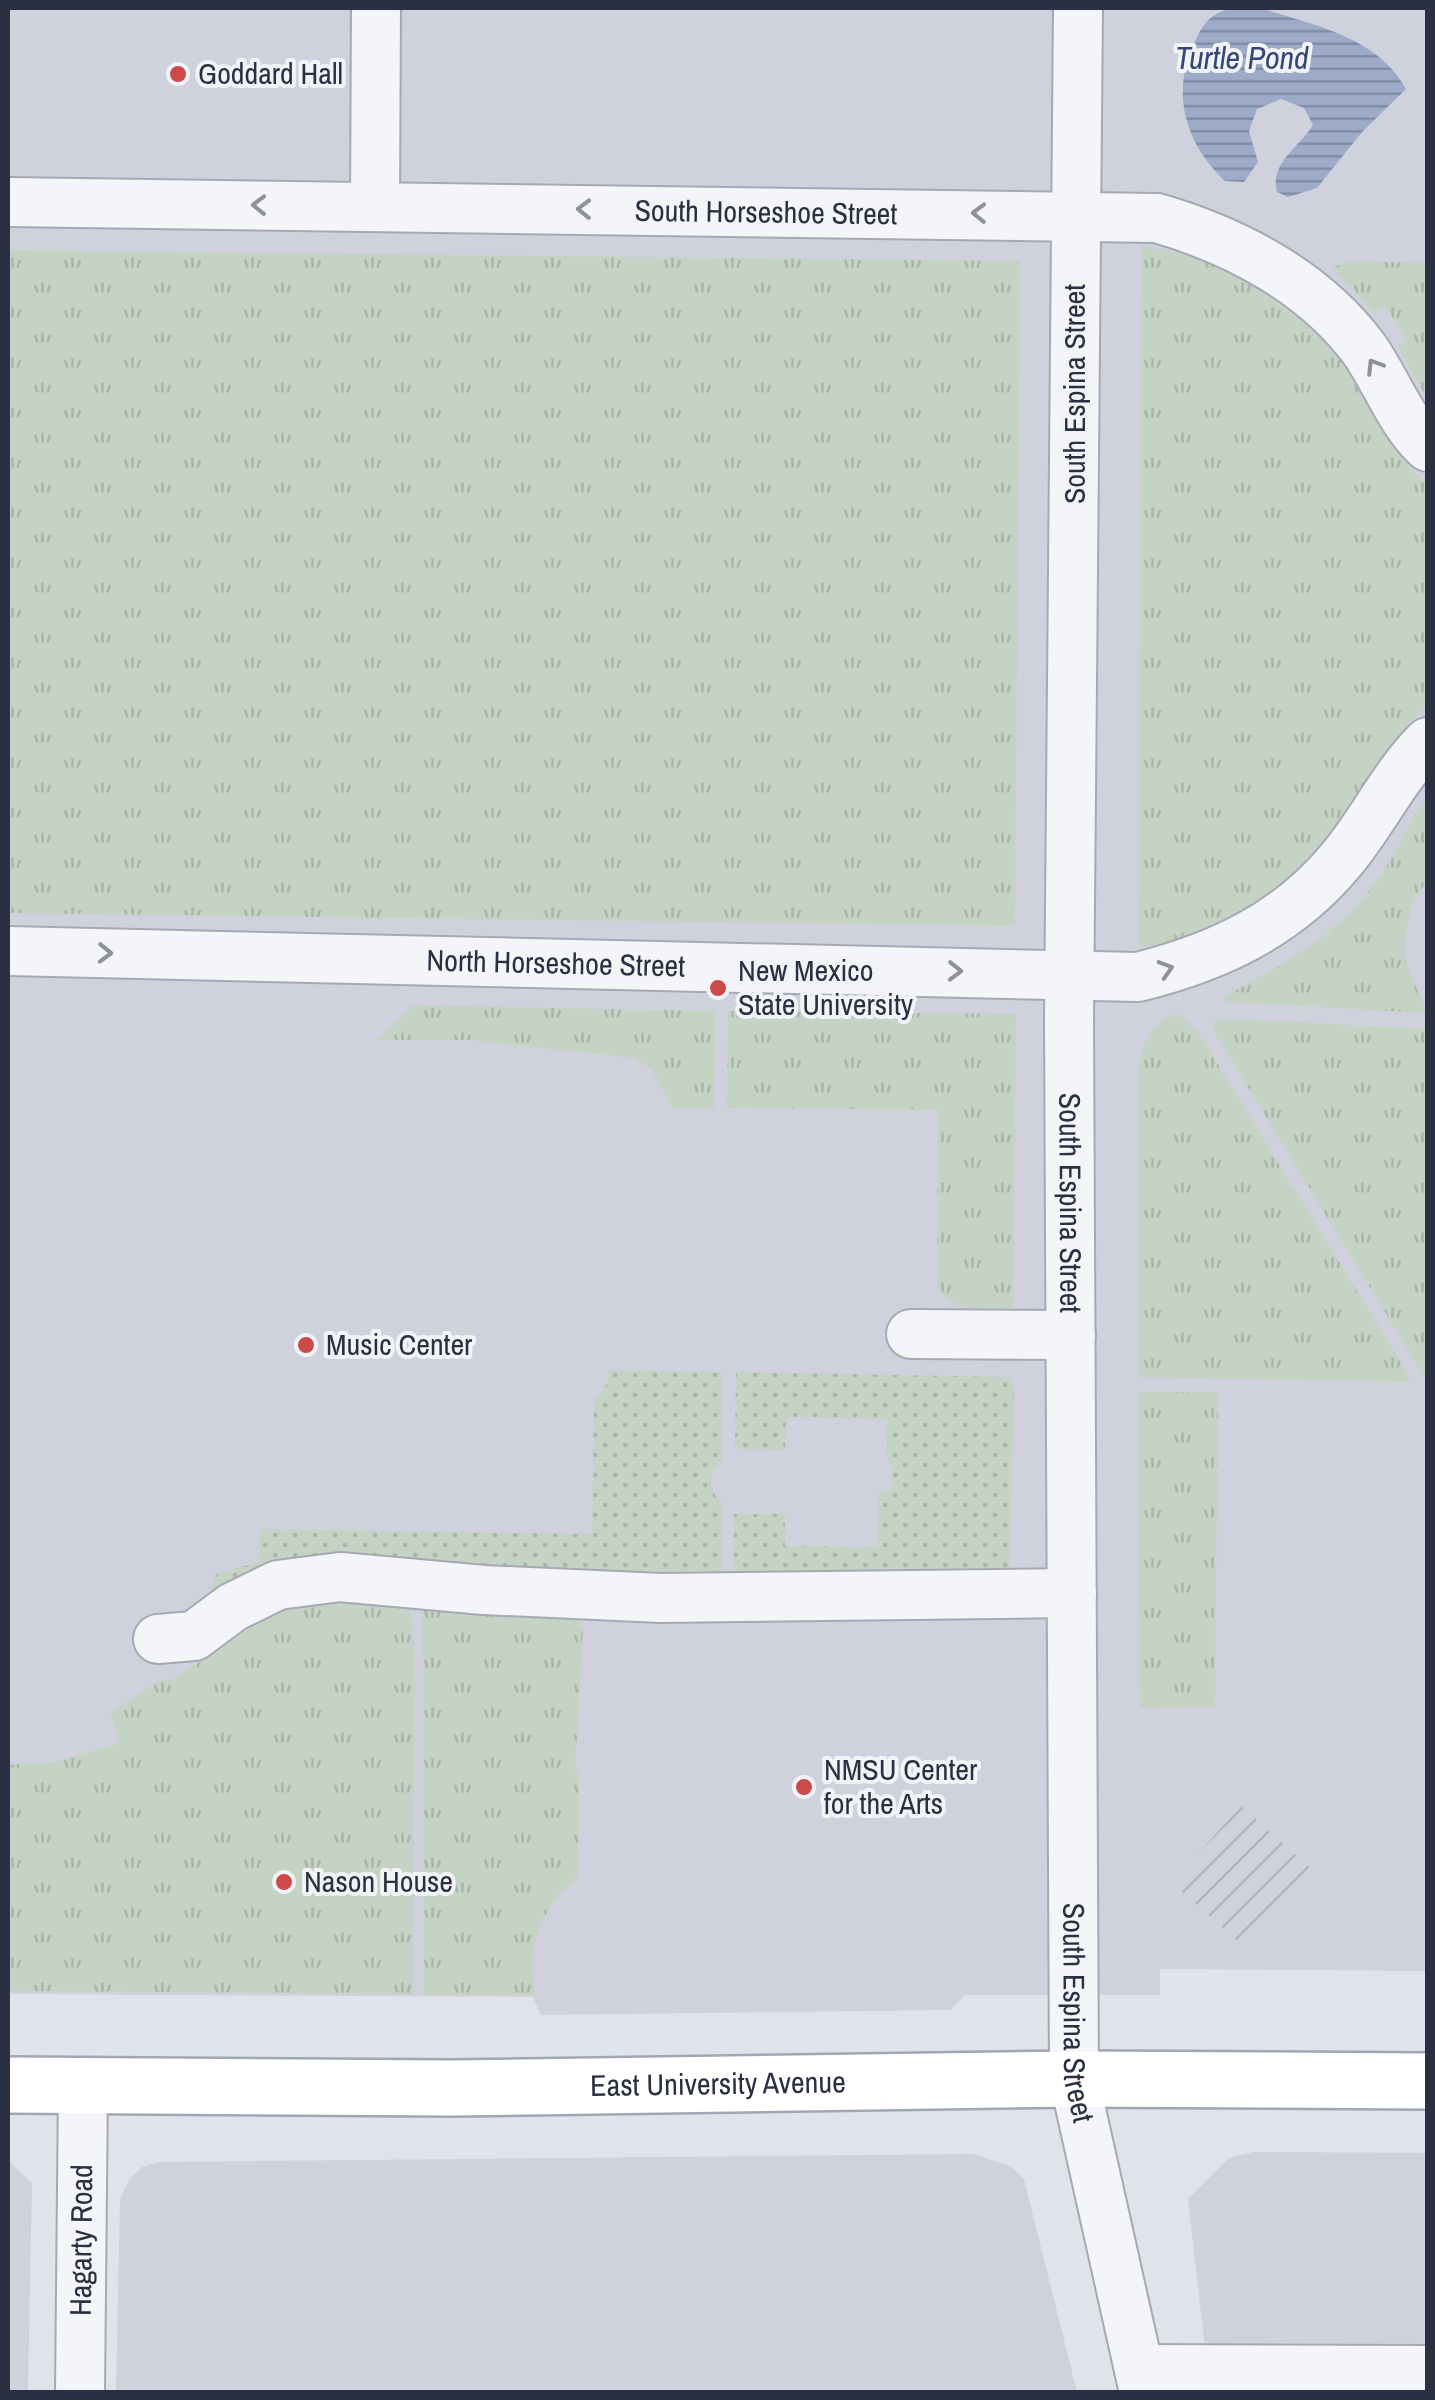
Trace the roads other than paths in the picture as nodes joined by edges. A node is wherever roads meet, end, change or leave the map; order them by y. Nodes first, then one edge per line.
1 (376, 8) edge
2 (1078, 8) edge
3 (8, 202) edge
4 (375, 207) junction
5 (1077, 214) junction
6 (1428, 447) edge
7 (1428, 742) edge
8 (8, 951) edge
9 (1070, 974) junction
10 (911, 1334) dead end
11 (1071, 1335) junction
12 (1072, 1593) junction
13 (158, 1639) dead end
14 (1074, 2079) junction
15 (1428, 2081) edge
16 (8, 2085) edge
17 (83, 2086) junction
18 (1428, 2370) edge
19 (1141, 2381) edge
20 (80, 2392) edge

1 - 4 street
2 - 5 street, South Espina Street
4 -> 3 street, South Horseshoe Street
5 -> 4 street, South Horseshoe Street
6 -> 5 street, South Horseshoe Street
5 - 9 street, South Espina Street
9 -> 7 street, North Horseshoe Street
8 -> 9 street, North Horseshoe Street
9 - 11 street, South Espina Street
10 - 11 street
11 - 12 street, South Espina Street
12 - 13 street
12 - 14 street, South Espina Street
14 - 15 main road, East University Avenue
14 - 17 main road, East University Avenue
14 - 19 street, South Espina Street
16 - 17 main road, East University Avenue
17 - 20 street, Hagarty Road
18 - 19 street

